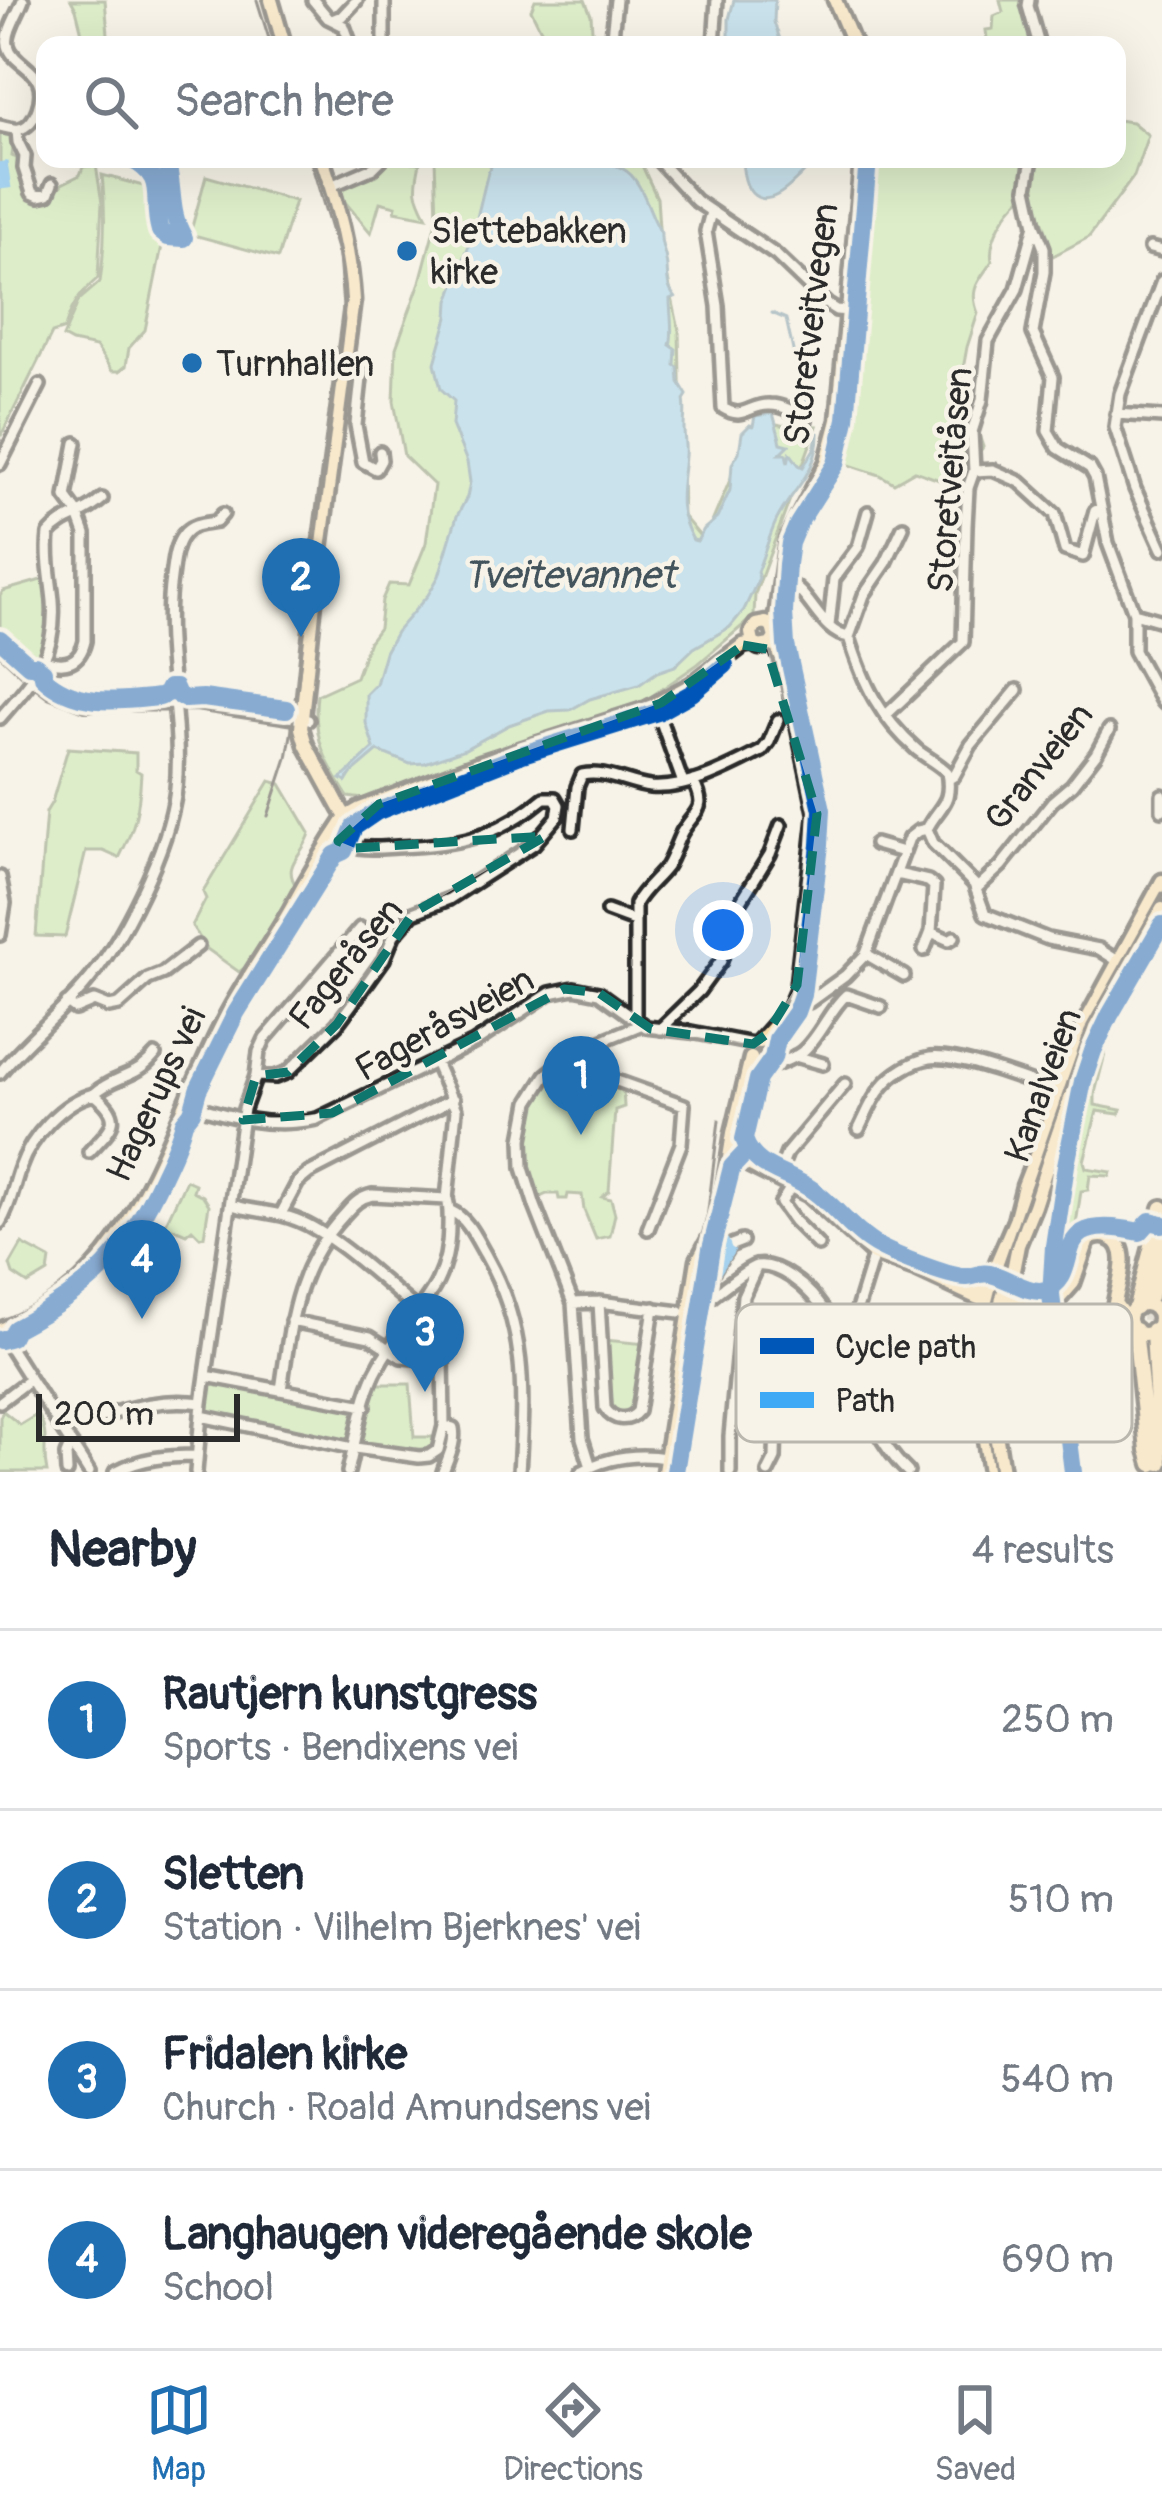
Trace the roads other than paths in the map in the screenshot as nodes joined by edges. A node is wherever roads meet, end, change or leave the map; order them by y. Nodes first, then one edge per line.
1 (23, 0) edge
2 (271, 0) edge
3 (313, 0) edge
4 (357, 0) edge
5 (384, 0) edge
6 (616, 0) edge
7 (717, 0) edge
8 (835, 0) edge
9 (1029, 0) edge
10 (332, 20) junction
11 (281, 36) edge
12 (348, 36) edge
13 (384, 36) edge
14 (612, 36) edge
15 (715, 36) edge
16 (850, 36) edge
17 (1036, 36) edge
18 (36, 77) edge
19 (36, 113) edge
20 (0, 126) edge
21 (17, 130) junction
22 (325, 168) edge
23 (373, 168) edge
24 (665, 168) edge
25 (861, 168) edge
26 (1030, 168) edge
27 (52, 184) dead end
28 (331, 186) junction
29 (711, 212) junction
30 (1035, 225) junction
31 (1162, 281) edge
32 (849, 305) junction
33 (345, 361) junction
34 (40, 385) dead end
35 (1116, 414) junction
36 (1162, 417) edge
37 (806, 421) dead end
38 (76, 443) dead end
39 (380, 452) dead end
40 (0, 464) edge
41 (974, 471) junction
42 (102, 499) dead end
43 (1101, 508) junction
44 (868, 512) dead end
45 (224, 514) dead end
46 (78, 517) junction
47 (903, 526) dead end
48 (1162, 549) edge
49 (782, 587) junction
50 (1134, 613) junction
51 (1162, 621) edge
52 (829, 626) junction
53 (762, 636) junction
54 (849, 638) junction
55 (0, 645) edge
56 (45, 660) junction
57 (35, 678) junction
58 (1017, 690) dead end
59 (1162, 702) edge
60 (173, 704) junction
61 (655, 705) junction
62 (886, 716) junction
63 (0, 718) edge
64 (305, 720) junction
65 (778, 720) dead end
66 (1109, 730) dead end
67 (948, 776) junction
68 (688, 782) junction
69 (1162, 795) edge
70 (1162, 810) edge
71 (352, 816) junction
72 (781, 825) dead end
73 (573, 829) dead end
74 (927, 829) junction
75 (336, 840) junction
76 (875, 844) dead end
77 (903, 853) junction
78 (897, 874) junction
79 (0, 877) edge
80 (1162, 881) edge
81 (976, 889) junction
82 (1162, 909) edge
83 (607, 911) dead end
84 (634, 921) junction
85 (360, 928) dead end
86 (931, 932) junction
87 (0, 935) edge
88 (954, 937) dead end
89 (198, 946) dead end
90 (924, 950) dead end
91 (866, 954) junction
92 (1118, 961) junction
93 (904, 976) dead end
94 (829, 990) junction
95 (809, 1002) dead end
96 (67, 1003) junction
97 (836, 1004) junction
98 (881, 1007) dead end
99 (638, 1022) junction
100 (661, 1029) junction
101 (576, 1051) junction
102 (155, 1055) dead end
103 (759, 1055) junction
104 (795, 1056) junction
105 (436, 1062) junction
106 (823, 1064) dead end
107 (0, 1073) edge
108 (256, 1076) junction
109 (845, 1084) dead end
110 (1058, 1092) junction
111 (94, 1094) junction
112 (453, 1099) junction
113 (184, 1103) junction
114 (243, 1120) junction
115 (859, 1129) dead end
116 (733, 1133) junction
117 (88, 1151) dead end
118 (758, 1168) junction
119 (777, 1178) junction
120 (792, 1185) junction
121 (447, 1199) junction
122 (232, 1205) junction
123 (1162, 1208) edge
124 (451, 1211) junction
125 (281, 1214) junction
126 (0, 1223) edge
127 (1162, 1224) edge
128 (649, 1229) dead end
129 (325, 1235) junction
130 (1162, 1240) edge
131 (742, 1241) dead end
132 (818, 1245) dead end
133 (874, 1254) junction
134 (1162, 1265) edge
135 (757, 1266) junction
136 (705, 1284) dead end
137 (986, 1294) junction
138 (1007, 1300) junction
139 (573, 1303) junction
140 (599, 1303) junction
141 (742, 1304) edge
142 (820, 1304) edge
143 (859, 1304) edge
144 (984, 1304) edge
145 (1006, 1304) edge
146 (1120, 1304) edge
147 (654, 1308) junction
148 (419, 1311) junction
149 (684, 1313) junction
150 (1148, 1320) edge
151 (292, 1321) junction
152 (451, 1326) dead end
153 (0, 1331) edge
154 (390, 1349) junction
155 (443, 1360) junction
156 (736, 1371) edge
157 (206, 1376) junction
158 (30, 1379) junction
159 (281, 1390) junction
160 (0, 1402) edge
161 (202, 1403) junction
162 (365, 1406) junction
163 (201, 1416) junction
164 (99, 1418) dead end
165 (444, 1426) junction
166 (776, 1442) edge
167 (884, 1442) edge
168 (986, 1442) edge
169 (997, 1442) edge
170 (71, 1443) junction
171 (354, 1448) junction
172 (196, 1456) junction
173 (419, 1457) junction
174 (665, 1465) edge
175 (1156, 1468) edge
176 (586, 1469) edge
177 (67, 1472) edge
178 (89, 1472) edge
179 (115, 1472) edge
180 (196, 1472) edge
181 (348, 1472) edge
182 (416, 1472) edge
183 (443, 1472) edge
184 (519, 1472) edge
185 (730, 1472) edge
186 (768, 1472) edge
187 (906, 1472) edge
188 (990, 1472) edge
189 (1002, 1472) edge

1 - 18 street
2 - 11 main road
3 - 10 street
4 - 10 street
5 - 13 street
6 - 14 street
7 - 15 street
8 - 16 main road
9 - 17 street
10 - 12 street
19 - 21 street
20 - 21 street
21 - 27 street
22 - 28 main road
23 - 28 street
24 - 29 street
25 - 32 main road, Storetveitvegen
26 - 30 street
28 - 33 main road
29 - 32 street
29 - 37 street
30 - 41 street, Storetveitåsen
30 - 43 street
31 - 35 street
32 - 49 main road, Storetveitvegen
33 - 39 street
33 - 64 main road
34 - 40 street
35 - 36 street
35 - 48 street
38 - 46 street
41 - 43 street
41 - 62 street, Storetveitåsen
42 - 46 street
43 - 50 street
44 - 52 street
45 - 60 street
46 - 56 street
46 - 56 street
47 - 54 street
49 - 52 street
49 - 53 main road, Storetveitvegen
50 - 51 street
50 - 59 street
52 - 54 street
53 - 61 main road, Hagerups vei
53 - 103 main road
54 - 62 street
55 - 57 street
56 - 57 street
57 - 60 street
57 - 63 street
58 - 67 street
60 - 64 street
60 - 96 street
61 - 68 street
61 - 71 main road, Hagerups vei
62 - 67 street
64 - 71 main road
65 - 68 street
66 - 81 street, Granveien
67 - 74 street
68 - 73 street
68 - 84 street
69 - 70 street
71 - 75 main road, Hagerups vei
72 - 100 street
74 - 77 street
74 - 81 street
75 - 108 street, Fageråsen
75 - 113 main road, Hagerups vei
76 - 77 street
77 - 78 street
78 - 86 street
78 - 91 street
79 - 87 street
80 - 92 main road, Kanalveien
81 - 92 street
82 - 138 main road, Kanalveien
83 - 84 street
84 - 99 street
85 - 108 street, Fageråsen
86 - 88 street
86 - 90 street
89 - 96 street
91 - 93 street
91 - 94 street
92 - 110 main road, Kanalveien
94 - 95 street
94 - 97 street
96 - 107 street
97 - 98 street
97 - 104 street
99 - 100 street, Fageråsveien
99 - 101 street
99 - 105 street, Fageråsveien
100 - 103 street, Fageråsveien
101 - 128 street
101 - 139 street
102 - 111 street
103 - 104 street
103 - 116 main road
103 - 118 main road
104 - 106 street
105 - 112 street
105 - 114 street, Fageråsveien
108 - 114 street, Fageråsen
109 - 119 street
110 - 115 street, Kanalveien
110 - 137 main road, Kanalveien
111 - 117 street
111 - 126 street
112 - 121 street
112 - 125 street
113 - 114 street, Fageråsveien
113 - 153 main road, Hagerups vei
114 - 122 street, Fageråsen
116 - 118 main road
116 - 149 main road
118 - 119 main road
119 - 120 main road
120 - 132 street
120 - 133 main road
121 - 124 street
121 - 129 street
122 - 125 street
122 - 157 street, Fageråsen
123 - 150 highway
124 - 148 street
124 - 184 street
125 - 129 street
127 - 150 highway
129 - 148 street
129 - 151 street
130 - 150 highway
131 - 136 street
133 - 137 main road
133 - 143 street
134 - 150 highway
135 - 141 street
135 - 142 street
135 - 149 street
137 - 138 main road
137 - 144 main road, Kanalveien
138 - 145 main road, Kanalveien
138 - 146 main road
139 - 140 street
139 - 176 street
140 - 147 street
140 - 147 street
147 - 149 street
148 - 154 street
149 - 174 main road
150 - 175 highway
151 - 154 street
151 - 159 street
152 - 155 street
153 - 158 street
154 - 155 street
154 - 162 street
155 - 165 street
156 - 185 street
157 - 159 street
157 - 161 street, Fageråsen
158 - 160 street
158 - 170 street
159 - 162 street
161 - 163 street, Fageråsen
161 - 164 street
162 - 171 street
163 - 171 street
163 - 172 street, Fageråsen
165 - 173 street
165 - 183 street
166 - 186 street
167 - 187 street
168 - 188 main road, Kanalveien
169 - 189 main road, Kanalveien
170 - 177 street
170 - 178 street
171 - 173 street
171 - 181 street
172 - 179 street
172 - 180 street, Fageråsen
173 - 182 street
174 - 176 street

